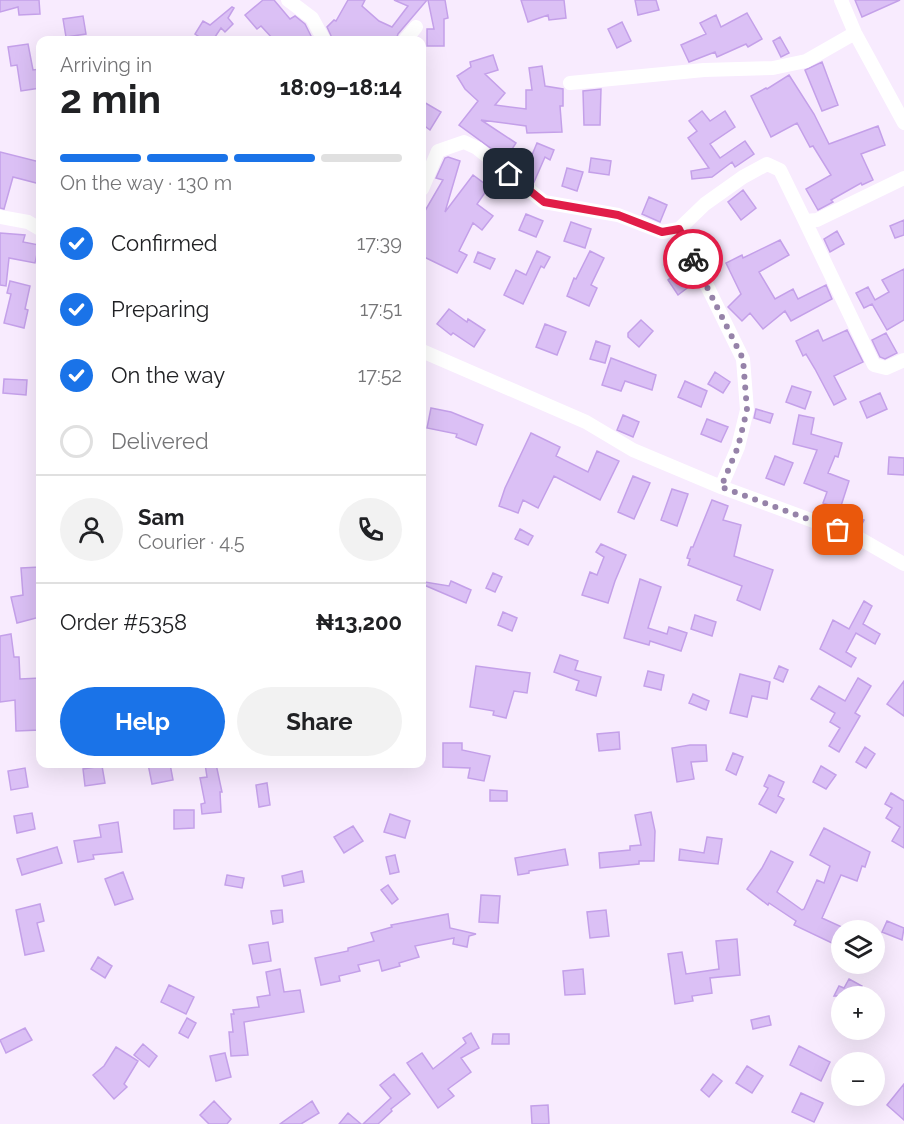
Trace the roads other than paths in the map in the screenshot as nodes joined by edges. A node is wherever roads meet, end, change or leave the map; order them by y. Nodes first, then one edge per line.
1 (288, 0) edge
2 (841, 0) edge
3 (416, 27) dead end
4 (855, 33) junction
5 (322, 36) edge
6 (408, 36) edge
7 (570, 83) dead end
8 (904, 123) edge
9 (904, 178) edge
10 (426, 180) edge
11 (0, 217) edge
12 (805, 221) junction
13 (36, 227) edge
14 (679, 229) junction
15 (426, 353) edge
16 (904, 360) edge
17 (721, 487) junction
18 (904, 564) edge

1 - 5 street
2 - 4 street
3 - 6 street
4 - 7 street
4 - 8 street
9 - 12 street
10 - 14 street
11 - 13 street
12 - 14 street
12 - 16 street
14 - 17 street
15 - 17 street
17 - 18 street

